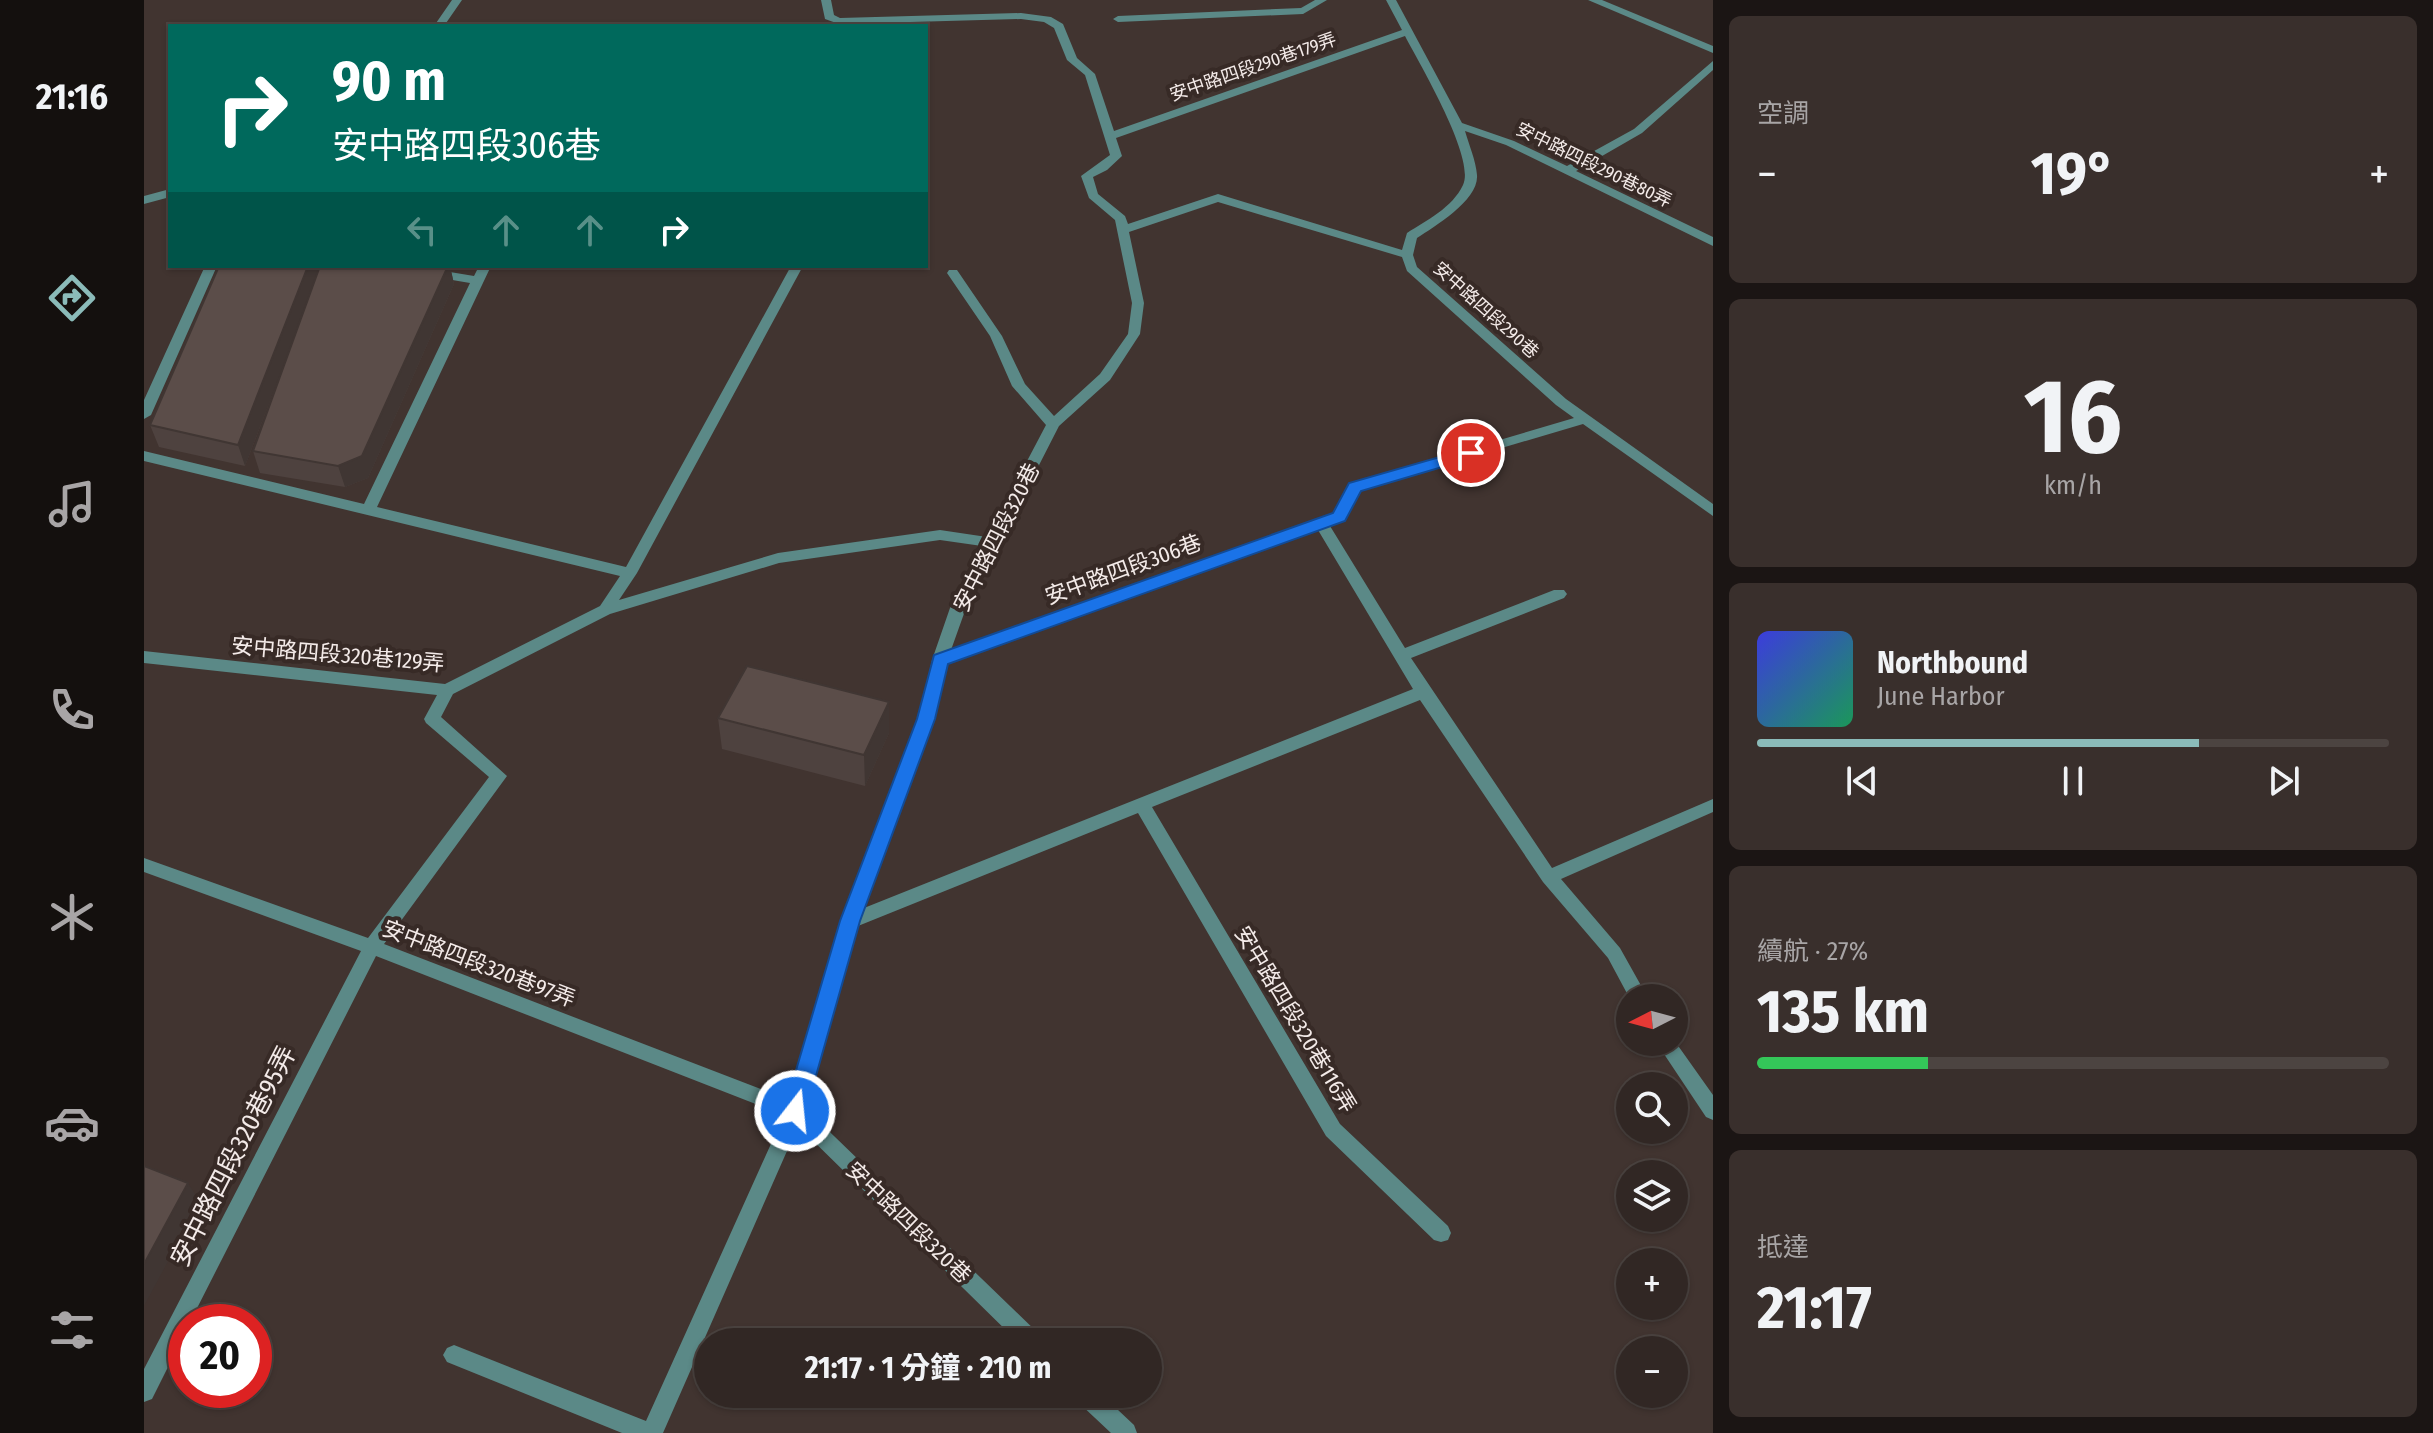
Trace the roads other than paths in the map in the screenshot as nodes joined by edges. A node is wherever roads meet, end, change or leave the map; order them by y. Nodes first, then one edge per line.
1 (457, 0) edge
2 (826, 0) edge
3 (1322, 0) edge
4 (1391, 0) edge
5 (1593, 0) edge
6 (1118, 19) dead end
7 (440, 24) edge
8 (1408, 31) junction
9 (1713, 49) edge
10 (1713, 64) edge
11 (1458, 125) junction
12 (1110, 136) junction
13 (1567, 171) junction
14 (168, 194) edge
15 (144, 200) edge
16 (1123, 230) junction
17 (1713, 242) edge
18 (1407, 255) junction
19 (210, 268) edge
20 (404, 268) edge
21 (484, 268) edge
22 (796, 268) edge
23 (953, 273) dead end
24 (479, 281) junction
25 (144, 415) edge
26 (1586, 419) junction
27 (1053, 424) junction
28 (144, 456) edge
29 (368, 510) junction
30 (1713, 511) edge
31 (1321, 523) junction
32 (992, 543) junction
33 (630, 573) junction
34 (1559, 594) dead end
35 (605, 610) junction
36 (1401, 656) junction
37 (144, 657) edge
38 (940, 660) junction
39 (447, 690) junction
40 (1423, 692) junction
41 (1142, 804) junction
42 (1713, 805) edge
43 (144, 865) edge
44 (1549, 877) junction
45 (850, 921) junction
46 (372, 947) junction
47 (1631, 984) edge
48 (1675, 1056) edge
49 (795, 1111) junction
50 (1713, 1111) edge
51 (1441, 1233) dead end
52 (1019, 1328) edge
53 (454, 1355) dead end
54 (144, 1391) edge
55 (1100, 1408) edge
56 (650, 1433) edge
57 (1126, 1433) edge

1 - 7 street
2 - 12 street
3 - 6 street
4 - 8 street, 安中路四段290巷
5 - 9 street
8 - 11 street, 安中路四段290巷
8 - 12 street, 安中路四段290巷179弄
10 - 13 street
11 - 13 street, 安中路四段290巷80弄
11 - 18 street, 安中路四段290巷
12 - 16 street
13 - 17 street, 安中路四段290巷80弄
14 - 15 street
16 - 18 street
16 - 27 street, 安中路四段320巷
18 - 26 street, 安中路四段290巷
19 - 25 street
20 - 24 street
21 - 24 street
22 - 33 street, 安中路四段320巷129弄
23 - 27 street
24 - 29 street
26 - 30 street, 安中路四段290巷
26 - 31 street
27 - 32 street, 安中路四段320巷
28 - 29 street
29 - 33 street
31 - 36 street
31 - 38 street, 安中路四段306巷
32 - 35 street, 安中路四段320巷129弄
32 - 38 street, 安中路四段320巷
33 - 35 street, 安中路四段320巷129弄
34 - 36 street
35 - 39 street, 安中路四段320巷129弄
36 - 40 street
37 - 39 street, 安中路四段320巷129弄
38 - 45 street, 安中路四段320巷
39 - 46 street, 安中路四段320巷95弄
40 - 41 street
40 - 44 street
41 - 45 street
41 - 51 street, 安中路四段320巷116弄
42 - 44 street
43 - 46 street, 安中路四段320巷97弄
44 - 47 street
45 - 49 street, 安中路四段320巷
46 - 49 street, 安中路四段320巷97弄
46 - 54 street, 安中路四段320巷95弄
48 - 50 street
49 - 52 street, 安中路四段320巷
49 - 56 street
53 - 56 street
55 - 57 street

